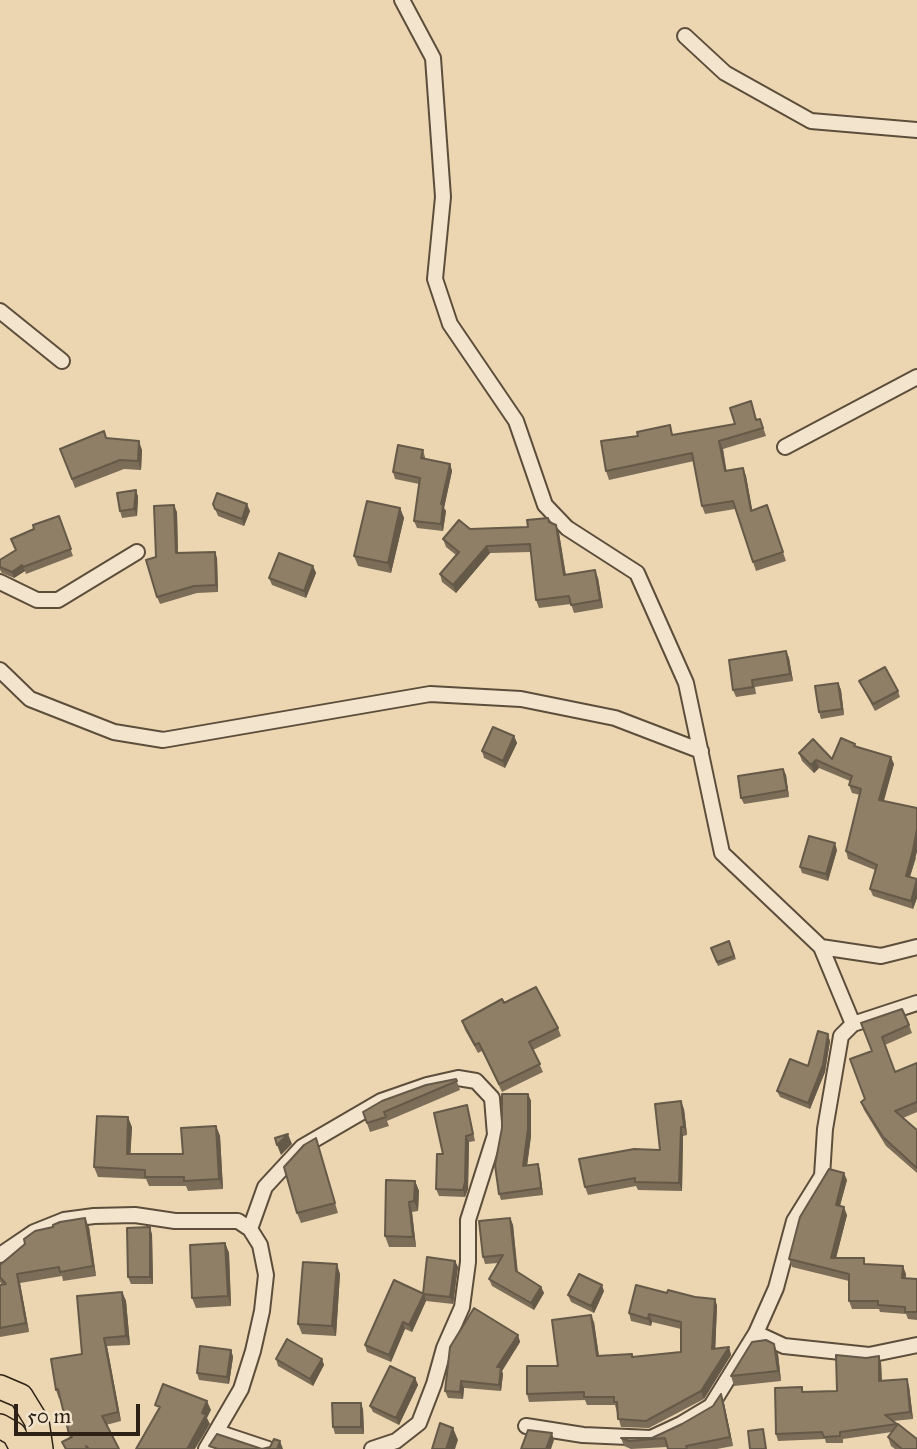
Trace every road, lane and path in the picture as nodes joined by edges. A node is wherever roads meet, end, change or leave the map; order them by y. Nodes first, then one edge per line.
1 (402, 0) edge
2 (685, 36) dead end
3 (917, 130) edge
4 (0, 311) edge
5 (62, 361) dead end
6 (917, 377) edge
7 (785, 447) dead end
8 (137, 552) dead end
9 (0, 582) edge
10 (0, 670) edge
11 (701, 751) junction
12 (821, 947) junction
13 (917, 947) edge
14 (917, 1003) edge
15 (853, 1024) junction
16 (250, 1229) junction
17 (1, 1256) edge
18 (756, 1332) junction
19 (917, 1345) edge
20 (0, 1387) edge
21 (0, 1426) edge
22 (526, 1426) dead end
23 (217, 1432) junction
24 (616, 1443) edge
25 (22, 1449) edge
26 (41, 1449) edge
27 (206, 1449) edge
28 (268, 1449) edge
29 (372, 1449) edge

1 - 11 street
2 - 3 street
4 - 5 street
6 - 7 street
8 - 9 street
10 - 11 street
11 - 12 street
12 - 13 street
12 - 15 street
14 - 15 street
15 - 18 street
16 - 17 street
16 - 23 street
16 - 29 street
18 - 19 street
18 - 24 street
20 - 26 main road
21 - 25 main road
22 - 24 street
23 - 27 street
23 - 28 street

